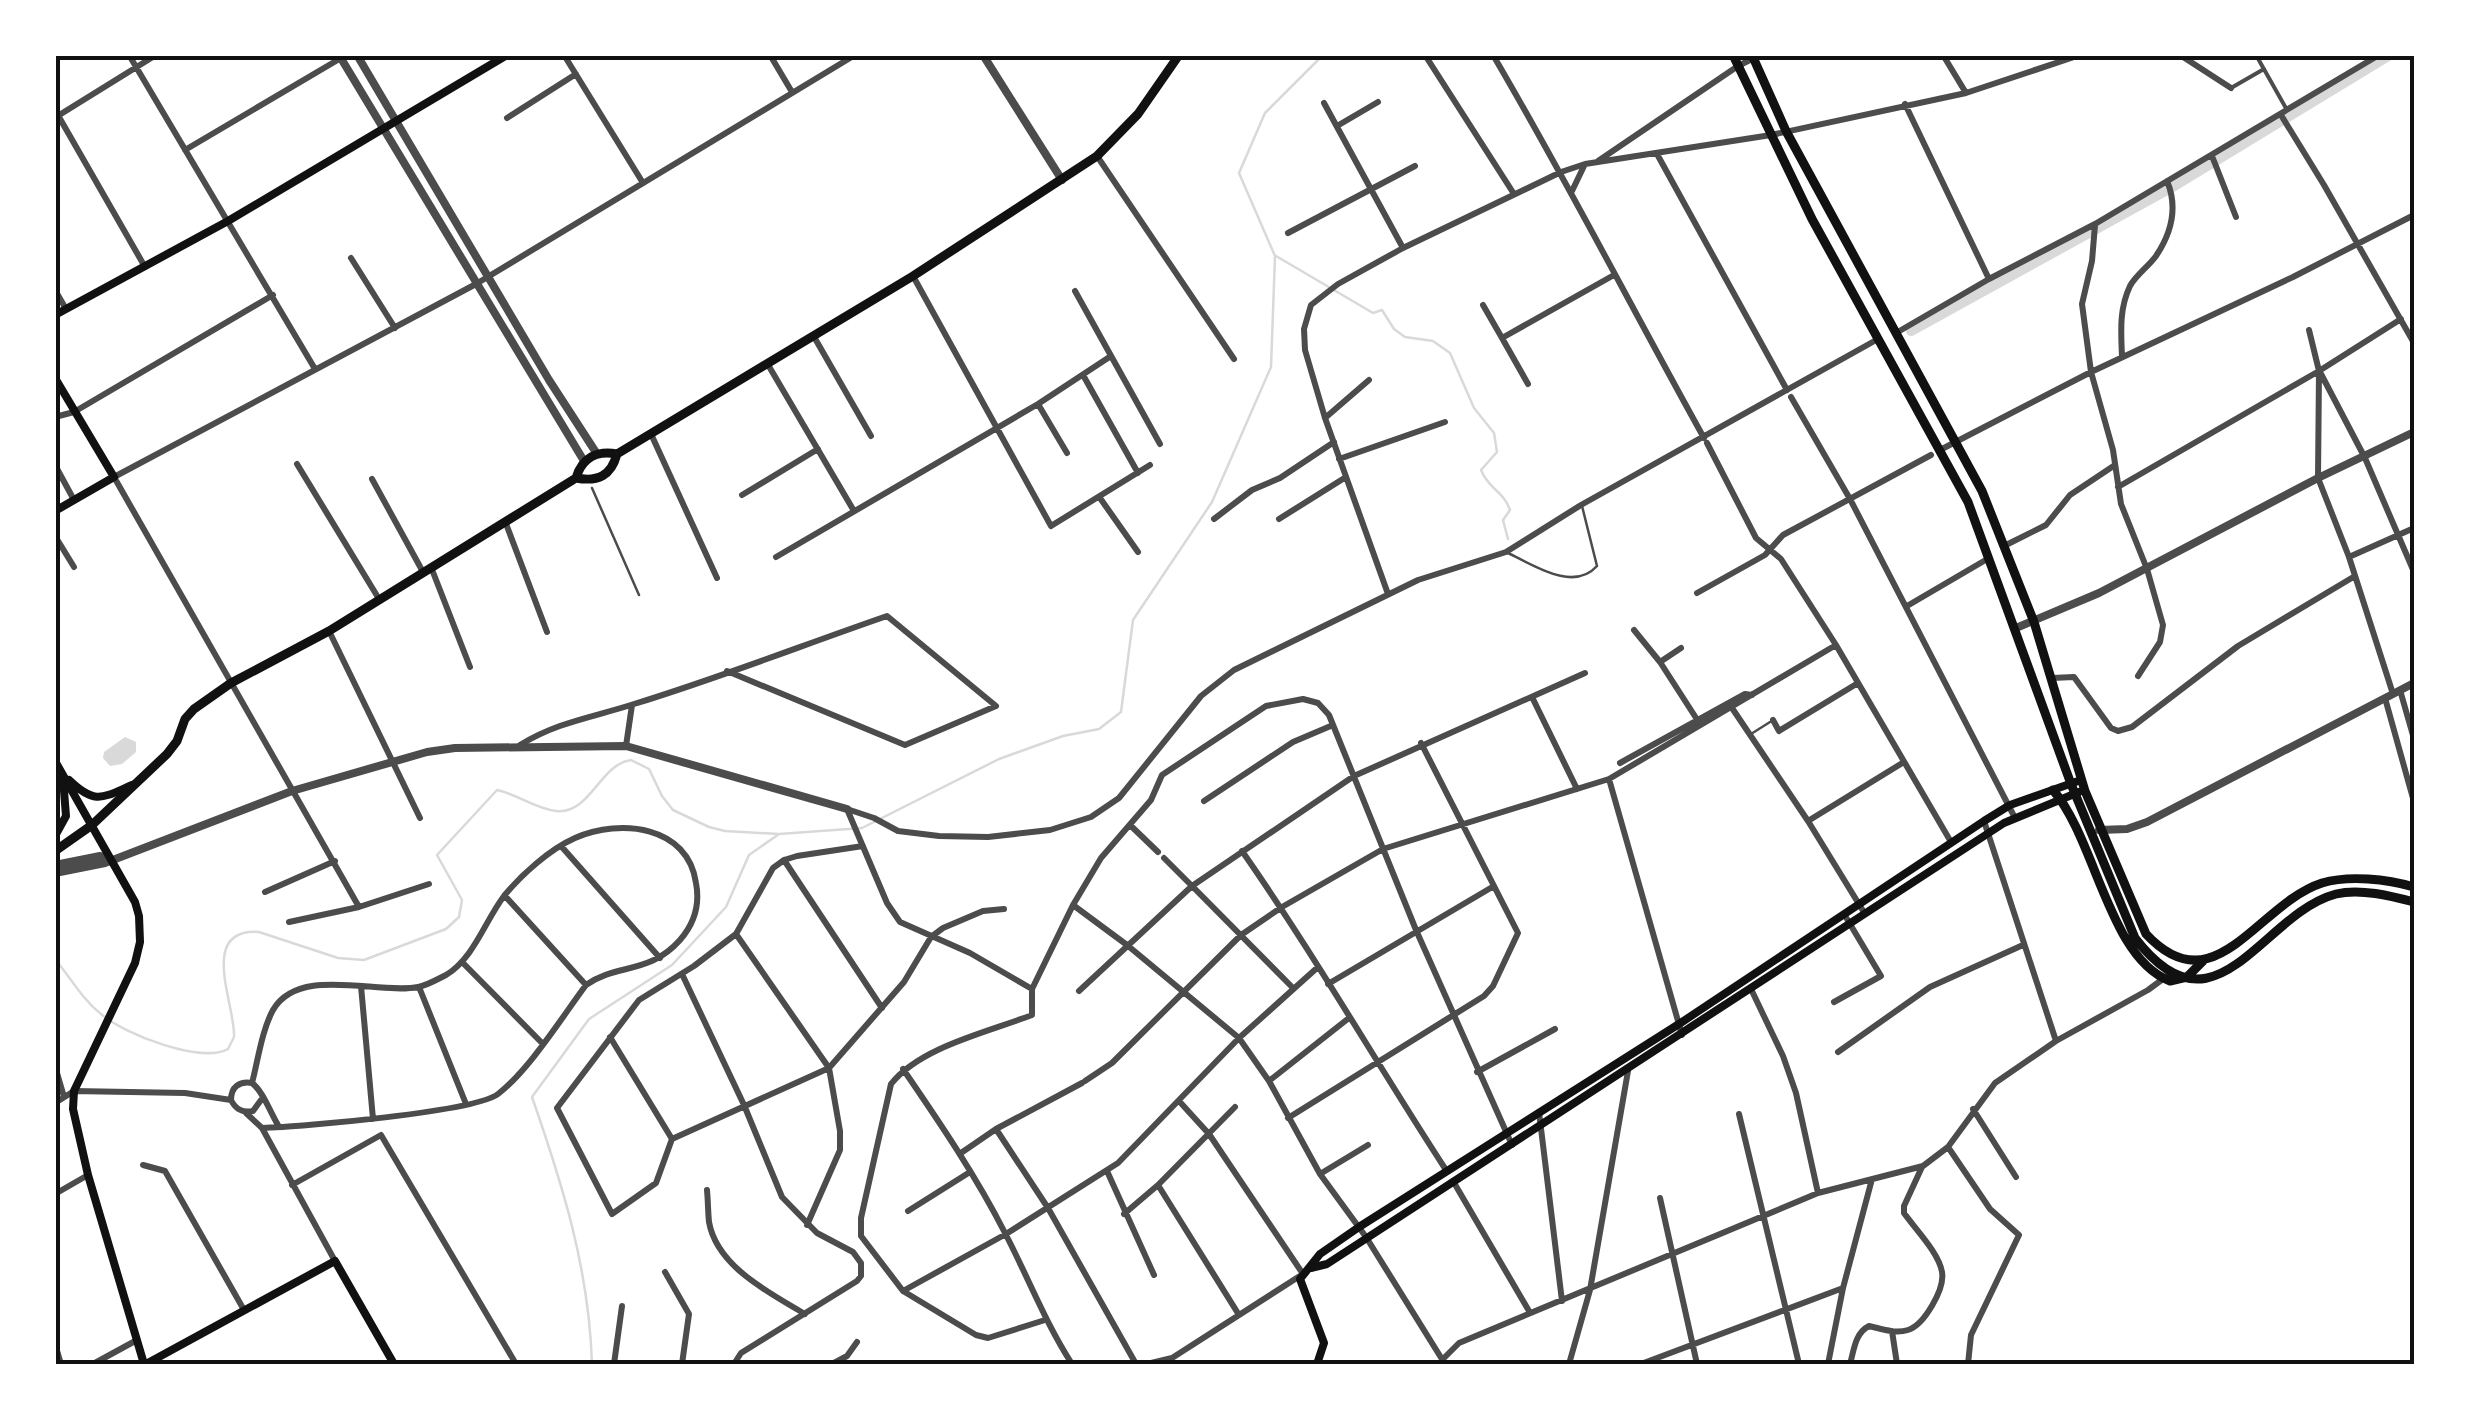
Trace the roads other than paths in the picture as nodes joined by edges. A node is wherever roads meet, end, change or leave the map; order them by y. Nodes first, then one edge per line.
1 (129, 55) edge
2 (156, 55) edge
3 (357, 55) edge
4 (507, 55) edge
5 (564, 55) edge
6 (770, 55) edge
7 (855, 55) edge
8 (983, 55) edge
9 (1179, 55) edge
10 (1425, 55) edge
11 (1493, 55) edge
12 (1733, 55) edge
13 (1944, 55) edge
14 (2080, 55) edge
15 (2180, 55) edge
16 (2256, 55) edge
17 (2379, 55) edge
18 (340, 56) edge
19 (1755, 56) edge
20 (1738, 66) junction
21 (136, 67) junction
22 (2264, 68) junction
23 (576, 74) junction
24 (2231, 88) joint
25 (792, 92) junction
26 (1966, 93) junction
27 (1378, 102) dead end
28 (1324, 103) dead end
29 (1905, 104) junction
30 (2284, 112) junction
31 (56, 114) edge
32 (508, 118) dead end
33 (396, 119) junction
34 (382, 126) junction
35 (1337, 126) junction
36 (1786, 131) junction
37 (1770, 135) junction
38 (186, 150) junction
39 (1657, 154) junction
40 (1098, 156) junction
41 (2212, 156) junction
42 (1596, 162) junction
43 (1584, 164) junction
44 (1415, 166) dead end
45 (1562, 172) junction
46 (1062, 180) junction
47 (2167, 181) junction
48 (642, 183) junction
49 (1371, 188) junction
50 (1571, 192) junction
51 (1514, 194) junction
52 (2414, 216) edge
53 (2236, 217) dead end
54 (228, 221) junction
55 (2095, 224) junction
56 (1288, 232) dead end
57 (2359, 244) junction
58 (1403, 248) junction
59 (351, 258) dead end
60 (145, 267) junction
61 (1614, 275) junction
62 (914, 276) junction
63 (487, 277) junction
64 (1990, 279) junction
65 (476, 284) junction
66 (55, 290) edge
67 (1075, 291) dead end
68 (273, 295) junction
69 (1483, 306) dead end
70 (66, 309) junction
71 (55, 316) edge
72 (2401, 319) junction
73 (395, 328) junction
74 (2309, 330) dead end
75 (1896, 333) junction
76 (813, 335) junction
77 (1502, 338) junction
78 (1878, 340) junction
79 (2414, 343) edge
80 (1111, 356) junction
81 (2122, 356) junction
82 (1234, 359) dead end
83 (767, 364) junction
84 (315, 369) junction
85 (2319, 371) junction
86 (2091, 372) junction
87 (1083, 375) junction
88 (55, 378) edge
89 (1369, 380) dead end
90 (1528, 384) dead end
91 (1790, 394) junction
92 (1038, 404) junction
93 (74, 412) junction
94 (55, 416) edge
95 (1325, 418) junction
96 (1445, 422) dead end
97 (996, 427) junction
98 (650, 432) junction
99 (2414, 432) edge
100 (872, 436) dead end
101 (1705, 440) junction
102 (1956, 440) junction
103 (1334, 442) junction
104 (1160, 444) dead end
105 (818, 449) junction
106 (1067, 453) dead end
107 (1936, 453) junction
108 (598, 454) junction
109 (617, 454) junction
110 (2364, 458) junction
111 (1340, 459) junction
112 (584, 461) junction
113 (297, 464) dead end
114 (55, 465) edge
115 (1150, 465) dead end
116 (2116, 465) junction
117 (1138, 473) junction
118 (114, 477) junction
119 (1346, 477) junction
120 (576, 478) junction
121 (2318, 478) junction
122 (372, 479) dead end
123 (2118, 487) junction
124 (592, 488) dead end
125 (742, 496) dead end
126 (1100, 498) junction
127 (74, 500) junction
128 (1850, 500) junction
129 (1582, 505) junction
130 (56, 509) edge
131 (854, 511) junction
132 (1279, 519) dead end
133 (504, 520) junction
134 (1214, 520) dead end
135 (2414, 528) edge
136 (2399, 535) junction
137 (55, 536) edge
138 (2006, 545) junction
139 (1772, 550) junction
140 (1138, 552) dead end
141 (1506, 552) junction
142 (2349, 556) junction
143 (776, 557) dead end
144 (1990, 558) junction
145 (74, 567) dead end
146 (427, 570) junction
147 (2143, 571) junction
148 (2414, 572) edge
149 (2355, 576) junction
150 (717, 578) dead end
151 (1697, 593) dead end
152 (1388, 594) junction
153 (640, 595) dead end
154 (379, 599) junction
155 (1907, 606) junction
156 (2034, 622) junction
157 (2016, 628) junction
158 (1634, 630) dead end
159 (328, 631) junction
160 (547, 632) dead end
161 (1836, 645) junction
162 (1681, 648) dead end
163 (1660, 662) junction
164 (470, 667) dead end
165 (727, 671) junction
166 (1585, 672) dead end
167 (2138, 676) dead end
168 (2052, 678) junction
169 (231, 683) junction
170 (1858, 683) junction
171 (2414, 683) edge
172 (2392, 694) junction
173 (1754, 695) junction
174 (1532, 697) junction
175 (632, 705) junction
176 (1732, 708) junction
177 (1773, 720) joint
178 (1698, 721) junction
179 (1332, 725) junction
180 (1750, 735) junction
181 (2414, 738) edge
182 (1421, 744) junction
183 (520, 745) junction
184 (626, 746) junction
185 (55, 761) edge
186 (393, 761) junction
187 (1620, 762) dead end
188 (1904, 762) junction
189 (1146, 765) junction
190 (62, 774) junction
191 (1162, 775) junction
192 (1354, 776) junction
193 (1609, 779) junction
194 (137, 783) junction
195 (2078, 787) junction
196 (1577, 789) junction
197 (2052, 790) junction
198 (292, 791) junction
199 (2060, 799) junction
200 (1204, 800) dead end
201 (2414, 802) edge
202 (2010, 805) junction
203 (847, 808) junction
204 (420, 818) dead end
205 (2015, 818) junction
206 (1808, 821) junction
207 (1984, 821) junction
208 (1464, 823) junction
209 (92, 825) junction
210 (1130, 825) junction
211 (2096, 829) junction
212 (1989, 833) junction
213 (55, 836) edge
214 (1952, 842) junction
215 (561, 846) junction
216 (863, 846) junction
217 (1383, 848) junction
218 (55, 850) edge
219 (1242, 850) junction
220 (112, 860) junction
221 (784, 860) junction
222 (335, 862) junction
223 (55, 865) edge
224 (55, 874) edge
225 (429, 884) dead end
226 (1494, 886) junction
227 (2414, 887) edge
228 (1193, 888) junction
229 (264, 892) dead end
230 (504, 896) junction
231 (2414, 902) edge
232 (1860, 904) junction
233 (1073, 905) junction
234 (358, 907) junction
235 (1282, 907) junction
236 (1004, 910) dead end
237 (1844, 914) junction
238 (1866, 914) junction
239 (289, 922) dead end
240 (1850, 924) junction
241 (1416, 930) junction
242 (736, 934) junction
243 (1241, 934) junction
244 (931, 937) junction
245 (2024, 944) junction
246 (1127, 945) junction
247 (660, 958) junction
248 (2203, 961) junction
249 (462, 962) junction
250 (1318, 967) junction
251 (682, 974) junction
252 (2168, 975) junction
253 (2187, 977) junction
254 (1328, 984) junction
255 (586, 985) junction
256 (361, 986) junction
257 (419, 987) junction
258 (1293, 988) junction
259 (1751, 989) junction
260 (1032, 990) junction
261 (1079, 990) dead end
262 (1184, 991) junction
263 (1834, 1002) dead end
264 (882, 1008) junction
265 (1452, 1015) junction
266 (1349, 1018) junction
267 (1679, 1024) junction
268 (1555, 1029) dead end
269 (1682, 1035) junction
270 (610, 1037) junction
271 (1239, 1038) junction
272 (2056, 1041) junction
273 (543, 1044) junction
274 (1838, 1052) dead end
275 (1375, 1061) junction
276 (55, 1066) edge
277 (829, 1068) junction
278 (903, 1069) junction
279 (1628, 1070) junction
280 (1477, 1072) junction
281 (252, 1082) junction
282 (1269, 1082) junction
283 (74, 1091) junction
284 (64, 1097) junction
285 (262, 1099) junction
286 (232, 1100) junction
287 (1178, 1101) junction
288 (55, 1103) edge
289 (466, 1104) junction
290 (744, 1105) junction
291 (1235, 1107) dead end
292 (1973, 1109) junction
293 (246, 1112) junction
294 (1538, 1112) junction
295 (1740, 1114) dead end
296 (1288, 1118) junction
297 (373, 1119) junction
298 (278, 1126) junction
299 (1542, 1126) junction
300 (262, 1128) junction
301 (996, 1129) junction
302 (1506, 1132) junction
303 (1209, 1134) junction
304 (672, 1140) junction
305 (1368, 1145) dead end
306 (1512, 1145) junction
307 (1948, 1147) junction
308 (961, 1153) junction
309 (143, 1165) dead end
310 (1923, 1166) junction
311 (1446, 1170) junction
312 (1106, 1171) junction
313 (970, 1172) junction
314 (1320, 1174) junction
315 (88, 1175) junction
316 (2016, 1177) dead end
317 (1872, 1179) junction
318 (1452, 1181) junction
319 (1158, 1185) junction
320 (292, 1186) junction
321 (707, 1190) dead end
322 (1818, 1193) junction
323 (55, 1194) edge
324 (1660, 1198) dead end
325 (1048, 1208) junction
326 (908, 1211) dead end
327 (1124, 1214) junction
328 (1765, 1216) junction
329 (807, 1225) junction
330 (1359, 1227) junction
331 (1006, 1234) junction
332 (1366, 1237) junction
333 (1670, 1256) junction
334 (335, 1260) junction
335 (1312, 1268) junction
336 (665, 1272) dead end
337 (1302, 1274) junction
338 (1154, 1275) dead end
339 (1843, 1288) junction
340 (1590, 1290) junction
341 (903, 1291) junction
342 (1562, 1301) junction
343 (622, 1306) dead end
344 (1786, 1308) junction
345 (244, 1310) junction
346 (1529, 1311) junction
347 (805, 1315) junction
348 (1238, 1316) junction
349 (1045, 1320) junction
350 (1892, 1331) junction
351 (137, 1340) junction
352 (857, 1342) dead end
353 (1692, 1343) junction
354 (55, 1344) edge
355 (1442, 1362) edge
356 (60, 1364) edge
357 (93, 1364) edge
358 (145, 1364) edge
359 (394, 1364) edge
360 (516, 1364) edge
361 (614, 1364) edge
362 (682, 1364) edge
363 (734, 1364) edge
364 (832, 1364) edge
365 (1072, 1364) edge
366 (1136, 1364) edge
367 (1152, 1364) edge
368 (1317, 1364) edge
369 (1569, 1364) edge
370 (1641, 1364) edge
371 (1697, 1364) edge
372 (1799, 1364) edge
373 (1828, 1364) edge
374 (1850, 1364) edge
375 (1897, 1364) edge
376 (1968, 1364) edge

1 - 21 street
2 - 21 street
3 - 33 street
4 - 33 main road
5 - 23 street
6 - 25 street
7 - 25 street
8 - 46 street
9 - 40 main road
10 - 51 street
11 - 45 street
12 - 20 main road
13 - 26 street
14 - 26 street
15 - 24 street
16 - 22 street
17 - 30 street
18 - 34 street
18 - 38 street
19 - 20 street
19 - 36 main road
20 - 37 main road
20 - 42 street
21 - 31 street
21 - 38 street
22 - 24 street
22 - 30 street
23 - 32 street
23 - 48 street
25 - 48 street
26 - 29 street
27 - 35 street
28 - 35 street
29 - 36 street
29 - 64 street
30 - 41 street
30 - 57 street
31 - 60 street
33 - 34 main road
33 - 63 street
34 - 54 main road
34 - 65 street
35 - 49 street
36 - 37 street
36 - 75 main road
37 - 39 street
37 - 78 main road
38 - 54 street
39 - 42 street
39 - 91 street
40 - 46 main road
40 - 82 street
41 - 47 street
41 - 53 street
42 - 43 street
43 - 45 street
43 - 50 street
44 - 49 street
45 - 50 street
45 - 51 street
46 - 62 main road
47 - 55 street
47 - 81 street
48 - 63 street
49 - 56 street
49 - 58 street
50 - 61 street
51 - 58 street
52 - 57 street
54 - 60 main road
54 - 68 street
55 - 64 street
55 - 86 street
57 - 72 street
57 - 81 street
58 - 95 street
59 - 73 street
60 - 70 main road
61 - 77 street
61 - 101 street
62 - 76 main road
62 - 97 street
63 - 65 street
63 - 108 street
64 - 75 street
65 - 73 street
65 - 112 street
66 - 70 street
67 - 80 street
68 - 84 street
68 - 93 street
69 - 77 street
70 - 71 main road
72 - 79 street
72 - 85 street
73 - 84 street
74 - 85 street
75 - 102 main road
76 - 83 main road
76 - 100 street
77 - 90 street
78 - 91 street
78 - 107 main road
80 - 87 street
80 - 104 street
81 - 86 street
83 - 98 main road
83 - 105 street
84 - 118 street
85 - 110 street
85 - 121 street
85 - 123 street
86 - 102 street
86 - 116 street
87 - 92 street
87 - 117 street
88 - 93 main road
89 - 95 street
91 - 101 street
91 - 128 street
92 - 97 street
92 - 106 street
93 - 94 street
93 - 118 main road
95 - 103 street
96 - 111 street
97 - 126 street
97 - 131 street
98 - 109 main road
98 - 150 street
99 - 110 street
101 - 129 street
101 - 139 street
102 - 107 street
102 - 138 main road
103 - 111 street
103 - 134 street
105 - 125 street
105 - 131 street
107 - 128 street
107 - 144 main road
108 - 109 main road
108 - 112 main road
109 - 120 main road
110 - 121 street
110 - 136 street
111 - 119 street
112 - 120 main road
113 - 154 street
114 - 127 street
115 - 117 street
116 - 123 street
116 - 138 street
117 - 126 street
118 - 127 main road
118 - 169 street
119 - 132 street
119 - 152 street
120 - 133 main road
121 - 142 street
121 - 147 street
122 - 146 street
123 - 147 street
124 - 153 lane
126 - 140 street
127 - 130 main road
128 - 139 street
128 - 155 street
129 - 141 street
129 - 141 lane
131 - 143 street
133 - 146 main road
133 - 160 street
135 - 136 street
136 - 142 street
136 - 148 street
137 - 145 street
138 - 156 main road
139 - 151 street
139 - 161 street
141 - 152 street
142 - 149 street
144 - 155 street
144 - 157 main road
146 - 154 main road
146 - 164 street
147 - 156 street
147 - 167 street
149 - 168 street
149 - 172 street
152 - 189 street
154 - 159 main road
155 - 202 street
156 - 157 street
156 - 168 main road
157 - 195 main road
158 - 163 street
159 - 169 main road
159 - 186 street
161 - 170 street
161 - 173 street
162 - 163 street
163 - 178 street
165 - 165 street
165 - 175 street
166 - 174 street
168 - 195 main road
169 - 194 main road
169 - 198 street
170 - 177 street
170 - 188 street
171 - 172 street
172 - 181 street
172 - 201 street
172 - 211 street
173 - 176 street
173 - 178 street
174 - 182 street
174 - 196 street
175 - 183 street
175 - 184 street
176 - 180 street
176 - 193 street
177 - 180 lane
178 - 187 street
179 - 191 street
179 - 192 street
179 - 200 street
180 - 206 street
182 - 192 street
182 - 208 street
183 - 184 street
183 - 186 street
184 - 203 street
185 - 190 main road
186 - 198 street
186 - 204 street
188 - 206 street
188 - 214 street
189 - 191 street
189 - 203 street
190 - 194 main road
190 - 209 main road
190 - 213 main road
191 - 210 street
192 - 217 street
192 - 219 street
193 - 196 street
193 - 267 street
194 - 209 main road
195 - 197 main road
195 - 199 main road
195 - 211 main road
196 - 208 street
197 - 199 main road
197 - 202 main road
198 - 220 street
198 - 222 street
199 - 205 main road
199 - 252 main road
202 - 205 street
202 - 207 main road
203 - 216 street
205 - 212 main road
206 - 232 street
207 - 212 street
207 - 214 main road
208 - 217 street
208 - 226 street
209 - 218 main road
209 - 220 main road
210 - 228 street
210 - 233 street
211 - 248 main road
211 - 252 main road
212 - 238 main road
212 - 245 street
214 - 232 main road
215 - 230 street
215 - 247 street
215 - 247 street
216 - 221 street
216 - 244 street
217 - 235 street
217 - 241 street
219 - 228 street
219 - 235 street
220 - 223 street
220 - 224 street
220 - 283 main road
221 - 242 street
221 - 264 street
222 - 229 street
222 - 234 street
225 - 234 street
226 - 241 street
226 - 265 street
227 - 248 main road
228 - 243 street
228 - 246 street
230 - 249 street
230 - 255 street
231 - 253 main road
232 - 237 main road
232 - 238 street
233 - 246 street
233 - 260 street
234 - 239 street
235 - 243 street
235 - 250 street
236 - 244 street
237 - 240 street
237 - 267 main road
238 - 240 main road
240 - 259 main road
240 - 263 street
241 - 254 street
241 - 265 street
242 - 251 street
242 - 277 street
243 - 258 street
243 - 262 street
244 - 260 street
244 - 264 street
245 - 272 street
245 - 274 street
246 - 261 street
246 - 262 street
247 - 255 street
248 - 253 main road
249 - 257 street
249 - 273 street
250 - 254 street
250 - 258 street
251 - 270 street
251 - 290 street
252 - 253 main road
252 - 272 street
254 - 266 street
255 - 273 street
256 - 257 street
256 - 281 street
256 - 297 street
257 - 289 street
258 - 271 street
259 - 269 main road
259 - 322 street
260 - 278 street
262 - 271 street
262 - 301 street
264 - 277 street
265 - 275 street
265 - 280 street
266 - 275 street
266 - 282 street
267 - 269 street
267 - 294 main road
268 - 280 street
269 - 279 main road
270 - 304 street
270 - 304 street
271 - 282 street
271 - 287 street
272 - 292 street
273 - 289 street
275 - 296 street
275 - 311 street
276 - 284 street
277 - 290 street
277 - 329 street
278 - 308 street
278 - 341 street
279 - 299 main road
279 - 340 street
280 - 302 street
281 - 285 street
281 - 286 street
282 - 296 street
283 - 284 street
283 - 286 street
283 - 315 main road
284 - 288 street
285 - 293 street
285 - 298 street
286 - 293 street
287 - 303 street
287 - 312 street
289 - 297 street
290 - 304 street
290 - 329 street
291 - 303 street
292 - 307 street
292 - 316 street
293 - 300 street
294 - 299 street
294 - 302 main road
295 - 328 street
296 - 314 street
297 - 298 street
298 - 300 street
299 - 306 main road
299 - 342 street
300 - 320 street
301 - 308 street
301 - 325 street
302 - 306 street
302 - 311 main road
303 - 319 street
303 - 337 street
305 - 314 street
306 - 318 main road
307 - 310 street
307 - 376 street
308 - 313 street
309 - 345 street
310 - 317 street
310 - 350 street
311 - 330 main road
312 - 325 street
312 - 327 street
313 - 326 street
313 - 331 street
314 - 330 street
315 - 323 street
315 - 351 main road
317 - 322 street
317 - 339 street
318 - 332 main road
318 - 346 street
319 - 327 street
319 - 348 street
320 - 334 street
320 - 360 street
321 - 347 street
322 - 328 street
324 - 333 street
325 - 331 street
325 - 366 street
327 - 338 street
328 - 333 street
328 - 344 street
329 - 347 street
330 - 332 street
330 - 335 main road
331 - 341 street
331 - 349 street
332 - 335 main road
332 - 355 street
333 - 340 street
333 - 353 street
334 - 345 main road
334 - 359 main road
335 - 337 main road
336 - 362 street
337 - 348 street
337 - 368 main road
339 - 344 street
339 - 373 street
340 - 342 street
340 - 369 street
341 - 349 street
342 - 346 street
343 - 361 street
344 - 353 street
344 - 372 street
345 - 358 main road
346 - 355 street
347 - 363 street
348 - 367 street
349 - 365 street
350 - 374 street
350 - 375 street
351 - 357 street
351 - 358 main road
352 - 364 street
353 - 370 street
353 - 371 street
354 - 356 street

